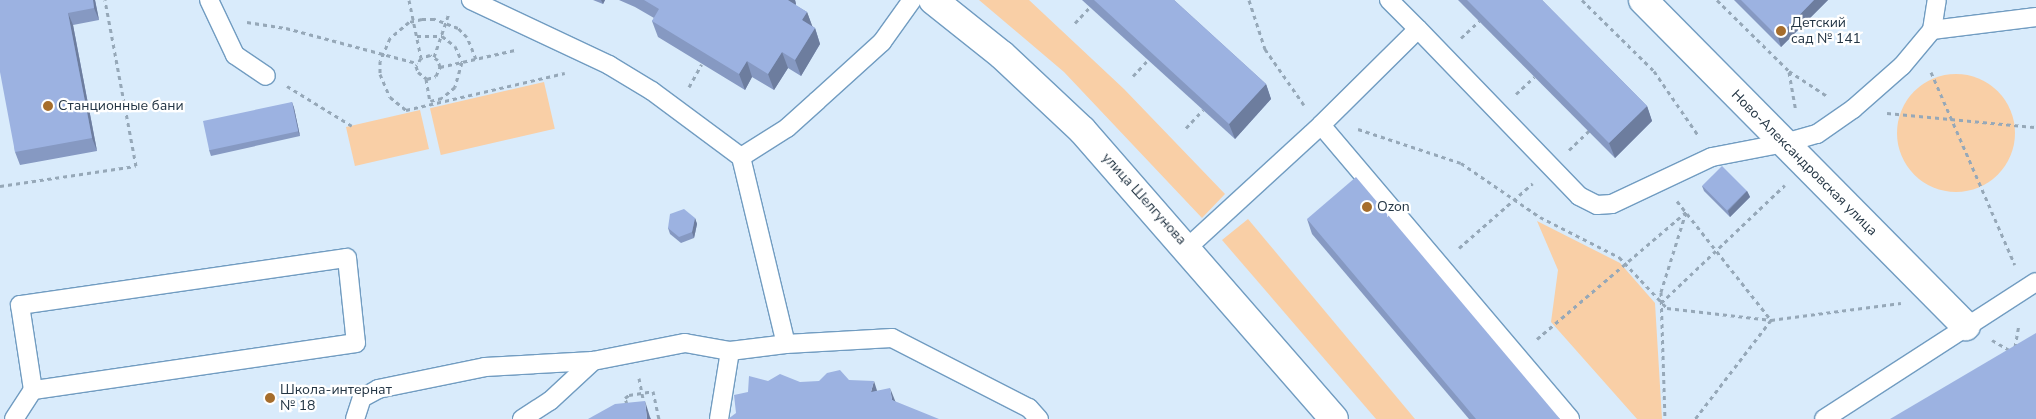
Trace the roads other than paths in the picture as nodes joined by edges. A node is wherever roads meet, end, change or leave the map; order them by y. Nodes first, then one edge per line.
1 (471, 0) edge
2 (912, 0) edge
3 (933, 0) edge
4 (1389, 0) edge
5 (1642, 0) edge
6 (1937, 0) edge
7 (212, 8) edge
8 (2036, 17) edge
9 (1418, 29) junction
10 (1932, 30) junction
11 (266, 76) road end
12 (1321, 125) junction
13 (1785, 144) junction
14 (741, 157) junction
15 (1187, 248) junction
16 (2030, 286) edge
17 (1966, 326) junction
18 (786, 344) junction
19 (730, 351) junction
20 (592, 361) junction
21 (33, 390) junction
22 (14, 419) edge
23 (356, 419) edge
24 (522, 419) edge
25 (720, 419) edge
26 (1039, 419) edge
27 (1334, 419) edge
28 (1570, 419) edge
29 (1824, 419) edge

1 - 14 lane
2 - 14 lane
3 - 15 street, улица Шелгунова
4 - 9 lane
5 - 13 street, Ново-Александровская улица
6 - 10 lane
7 - 11 lane
8 - 10 lane
9 - 12 lane
9 - 13 lane
10 - 13 lane
12 - 15 lane
12 - 28 lane
13 - 17 street, Ново-Александровская улица
14 - 18 lane
15 - 27 street, улица Шелгунова
16 - 17 lane
17 - 29 lane
18 - 19 lane
18 - 26 lane
19 - 20 lane
19 - 25 lane
20 - 23 lane
20 - 24 lane
21 - 21 lane
21 - 22 lane

